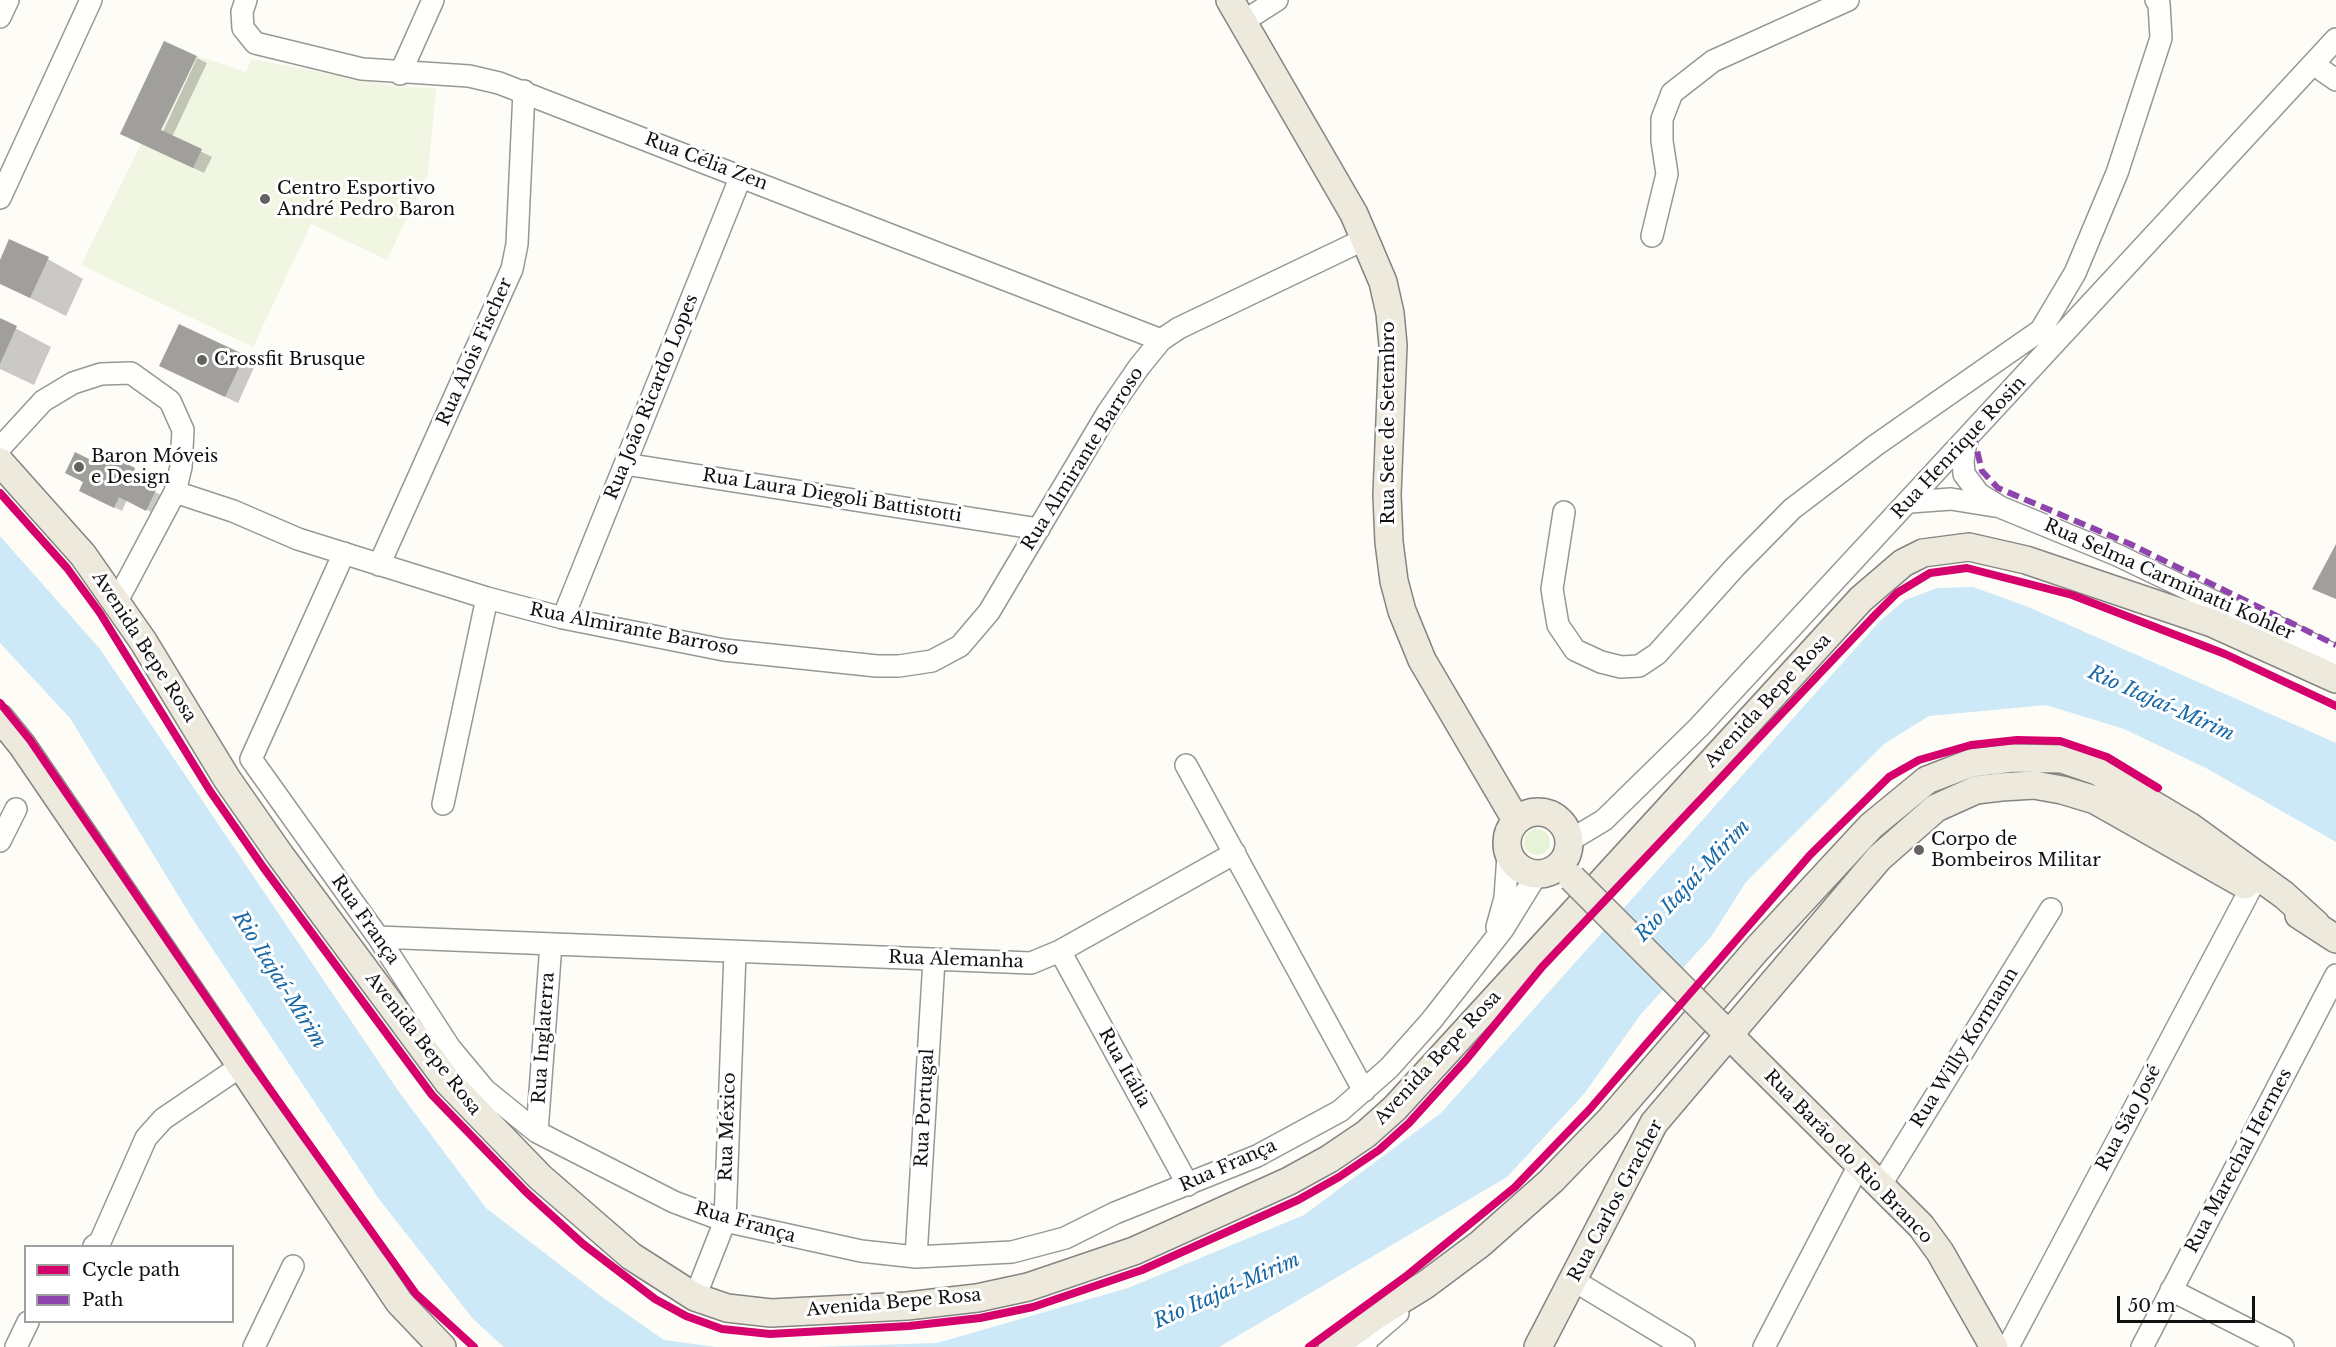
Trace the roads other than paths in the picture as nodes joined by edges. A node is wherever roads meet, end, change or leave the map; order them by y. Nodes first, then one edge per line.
1 (8, 0) edge
2 (91, 0) edge
3 (246, 0) edge
4 (433, 0) edge
5 (1277, 0) edge
6 (1848, 0) edge
7 (2156, 0) edge
8 (1237, 11) edge
9 (0, 17) edge
10 (2336, 39) edge
11 (2313, 64) junction
12 (400, 74) junction
13 (2336, 80) edge
14 (524, 91) junction
15 (741, 176) junction
16 (0, 198) edge
17 (1652, 236) dead end
18 (1365, 239) junction
19 (2048, 338) junction
20 (1161, 340) junction
21 (1966, 441) junction
22 (0, 448) edge
23 (0, 462) edge
24 (625, 464) junction
25 (175, 492) junction
26 (1910, 502) junction
27 (2000, 507) junction
28 (1564, 512) dead end
29 (1039, 529) junction
30 (345, 553) junction
31 (379, 565) junction
32 (487, 598) junction
33 (117, 601) junction
34 (2148, 603) junction
35 (2242, 615) junction
36 (563, 618) junction
37 (2336, 656) edge
38 (2299, 676) junction
39 (2336, 677) edge
40 (2336, 689) edge
41 (2336, 696) edge
42 (0, 718) edge
43 (1186, 765) dead end
44 (443, 804) dead end
45 (16, 809) dead end
46 (1516, 820) junction
47 (0, 841) edge
48 (1235, 853) junction
49 (1508, 855) junction
50 (1559, 865) junction
51 (2251, 888) junction
52 (2050, 909) dead end
53 (2326, 931) edge
54 (378, 937) junction
55 (551, 944) junction
56 (1492, 945) junction
57 (1060, 951) junction
58 (735, 952) junction
59 (934, 960) junction
60 (2336, 975) edge
61 (1724, 1030) junction
62 (241, 1066) junction
63 (1364, 1091) junction
64 (537, 1132) junction
65 (1859, 1166) junction
66 (1188, 1185) junction
67 (1880, 1186) junction
68 (725, 1221) junction
69 (96, 1245) edge
70 (916, 1257) junction
71 (293, 1266) dead end
72 (1573, 1280) junction
73 (1425, 1285) junction
74 (2171, 1290) junction
75 (695, 1297) junction
76 (28, 1323) edge
77 (16, 1347) edge
78 (254, 1347) edge
79 (442, 1347) edge
80 (1332, 1347) edge
81 (1364, 1347) edge
82 (1538, 1347) edge
83 (1683, 1347) edge
84 (1764, 1347) edge
85 (1994, 1347) edge
86 (2008, 1347) edge
87 (2142, 1347) edge
88 (2283, 1347) edge

1 - 9 street
2 - 16 street
3 - 12 street, Rua Célia Zen
4 - 12 street
5 - 8 street
6 - 17 street
7 - 19 street
8 - 18 main road, Rua Sete de Setembro
10 - 11 street, Rua Henrique Rosin
11 - 13 street
11 - 19 street, Rua Henrique Rosin
12 - 14 street, Rua Célia Zen
14 - 15 street, Rua Célia Zen
14 - 31 street, Rua Alois Fischer
15 - 20 street, Rua Célia Zen
15 - 24 street, Rua João Ricardo Lopes
18 - 20 street, Rua Almirante Barroso
18 - 46 main road, Rua Sete de Setembro
19 - 21 street, Rua Henrique Rosin
19 - 28 street
20 - 29 street, Rua Almirante Barroso
21 - 26 street, Rua Henrique Rosin
21 - 27 street, Rua Selma Carminatti Kohler
22 - 25 street
23 - 33 main road, Avenida Bepe Rosa
24 - 29 street, Rua Laura Diegoli Battistotti
24 - 36 street, Rua João Ricardo Lopes
25 - 30 street, Rua Almirante Barroso
25 - 33 street
26 - 27 street, Rua Selma Carminatti Kohler
26 - 50 street, Rua Henrique Rosin
27 - 35 street, Rua Selma Carminatti Kohler
29 - 36 street, Rua Almirante Barroso
30 - 31 street, Rua Almirante Barroso
30 - 54 street, Rua França
31 - 32 street, Rua Almirante Barroso
32 - 36 street, Rua Almirante Barroso
32 - 44 street
33 - 75 main road, Avenida Bepe Rosa
34 - 38 main road, Avenida Bepe Rosa
34 - 39 main road, Avenida Bepe Rosa
34 - 75 main road, Avenida Bepe Rosa
35 - 37 street, Rua Selma Carminatti Kohler
35 - 39 main road
38 - 40 main road
38 - 41 main road, Avenida Bepe Rosa
42 - 62 main road
43 - 48 street
45 - 47 street
46 - 49 main road
46 - 50 main road
48 - 57 street, Rua Alemanha
48 - 63 street
49 - 50 main road
49 - 56 street, Rua França
50 - 56 street, Rua França
50 - 61 main road, Rua Barão do Rio Branco, bridge
51 - 53 main road, Rua Carlos Gracher
51 - 61 main road, Rua Carlos Gracher
51 - 86 street, Rua São José
52 - 67 street, Rua Willy Kormann
53 - 73 main road
54 - 55 street, Rua Alemanha
54 - 64 street, Rua França
55 - 58 street, Rua Alemanha
55 - 64 street, Rua Inglaterra
56 - 63 street, Rua França
57 - 59 street, Rua Alemanha
57 - 66 street, Rua Itália
58 - 59 street, Rua Alemanha
58 - 68 street, Rua México
59 - 70 street, Rua Portugal
60 - 74 street, Rua Marechal Hermes
61 - 65 main road, Rua Barão do Rio Branco
61 - 72 main road, Rua Carlos Gracher
62 - 69 street
62 - 79 main road
63 - 66 street, Rua França
64 - 68 street, Rua França
65 - 67 main road, Rua Barão do Rio Branco
65 - 84 street
66 - 70 street, Rua França
67 - 85 main road, Rua Barão do Rio Branco
68 - 70 street, Rua França
68 - 75 street, Rua México
71 - 78 street
72 - 82 main road, Rua Carlos Gracher
72 - 83 street
73 - 80 main road
73 - 81 street
74 - 87 street, Rua Marechal Hermes
74 - 88 street
76 - 77 street

